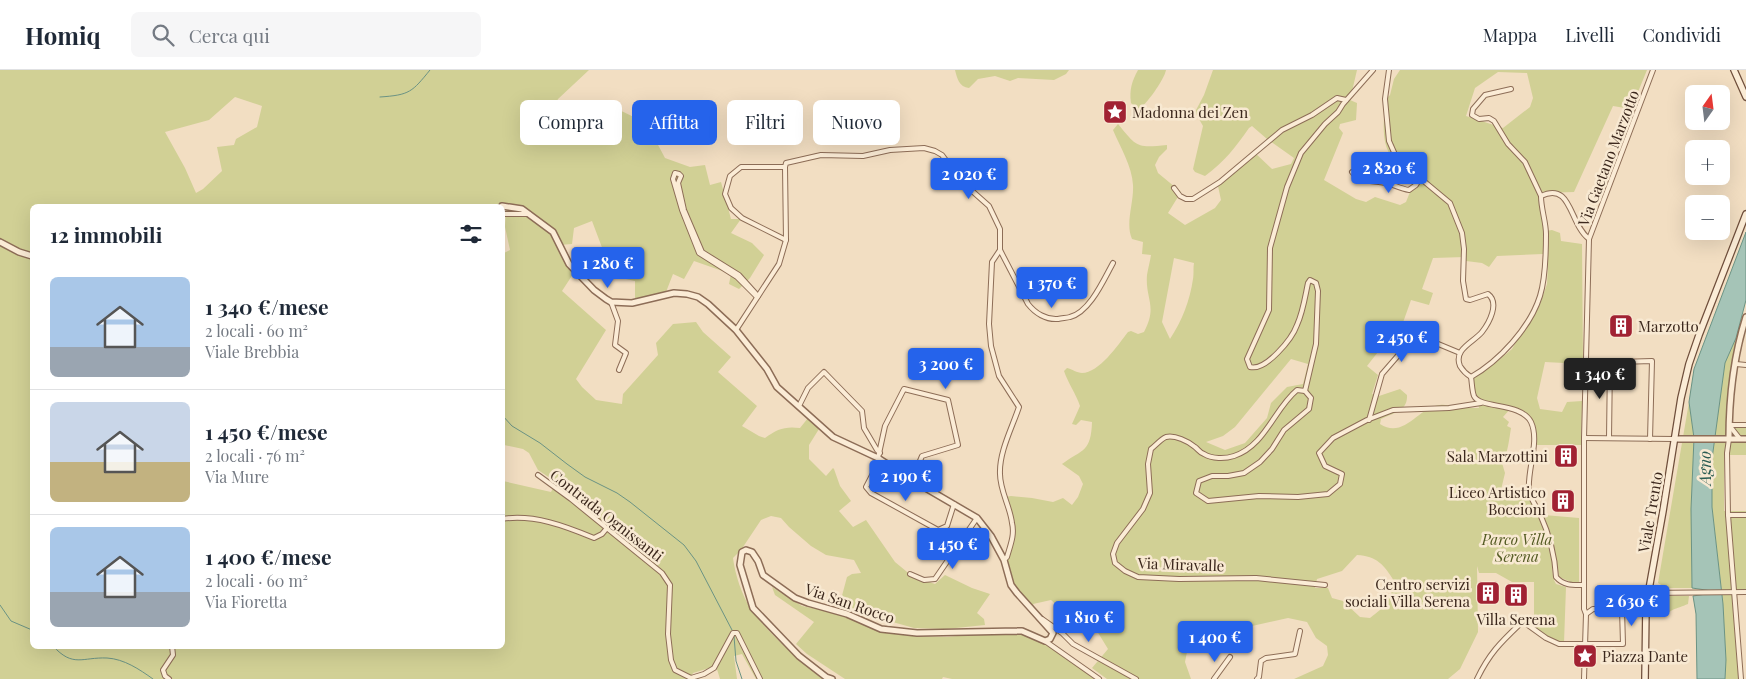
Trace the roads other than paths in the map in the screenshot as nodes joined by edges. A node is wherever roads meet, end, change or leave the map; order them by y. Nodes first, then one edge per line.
1 (1373, 70) edge
2 (1389, 70) edge
3 (1653, 70) edge
4 (1730, 70) edge
5 (1734, 70) edge
6 (1511, 89) dead end
7 (1745, 96) edge
8 (1346, 100) junction
9 (785, 167) junction
10 (1352, 172) dead end
11 (1420, 178) junction
12 (1174, 188) dead end
13 (1542, 196) junction
14 (505, 206) edge
15 (505, 214) edge
16 (529, 214) junction
17 (1746, 214) edge
18 (1589, 239) junction
19 (786, 240) junction
20 (0, 242) edge
21 (1000, 250) junction
22 (30, 255) edge
23 (1113, 262) dead end
24 (758, 297) junction
25 (611, 302) junction
26 (1746, 317) edge
27 (1745, 324) edge
28 (736, 330) junction
29 (1460, 354) junction
30 (1610, 362) junction
31 (1586, 363) junction
32 (1736, 364) junction
33 (1746, 364) edge
34 (619, 370) dead end
35 (1471, 377) junction
36 (1305, 391) junction
37 (1481, 403) junction
38 (799, 406) junction
39 (1368, 420) junction
40 (1729, 425) junction
41 (1746, 425) edge
42 (1584, 438) junction
43 (1609, 438) junction
44 (1650, 439) junction
45 (1674, 439) junction
46 (1729, 439) junction
47 (1743, 439) edge
48 (880, 457) junction
49 (538, 475) dead end
50 (912, 480) junction
51 (954, 504) junction
52 (1746, 514) edge
53 (1728, 515) junction
54 (977, 518) junction
55 (505, 519) edge
56 (606, 528) junction
57 (1004, 560) junction
58 (910, 574) dead end
59 (1325, 584) dead end
60 (1584, 585) junction
61 (1733, 592) junction
62 (1746, 592) edge
63 (1648, 593) junction
64 (1646, 606) junction
65 (1622, 609) junction
66 (1586, 614) junction
67 (1040, 618) junction
68 (1300, 631) dead end
69 (1046, 641) junction
70 (1586, 644) junction
71 (172, 649) edge
72 (1230, 657) dead end
73 (1743, 678) edge
74 (169, 679) edge
75 (760, 679) edge
76 (832, 679) edge
77 (1100, 679) edge
78 (1136, 679) edge
79 (1214, 679) edge
80 (1257, 679) edge
81 (1476, 679) edge
82 (1584, 679) edge
83 (1645, 679) edge

1 - 8 street
2 - 11 street
3 - 18 street, Via Gaetano Marzotto
4 - 7 main road
5 - 7 main road
6 - 13 street
8 - 12 street
8 - 36 street
9 - 19 street
9 - 19 street
9 - 21 street
10 - 11 street
11 - 29 street
13 - 18 street
13 - 35 street
14 - 16 street
15 - 16 street
16 - 25 street
17 - 45 main road, Viale Trento
18 - 31 street, Via Gaetano Marzotto
19 - 24 street
20 - 22 street
21 - 23 street
21 - 57 street
24 - 24 street
24 - 28 street
25 - 28 street
25 - 34 street
26 - 27 street
27 - 32 street
28 - 38 street
29 - 35 street
29 - 39 street
30 - 31 street
30 - 43 street
30 - 44 street
31 - 42 street, Via Gaetano Marzotto
32 - 33 street
32 - 40 street
35 - 37 street
36 - 39 street
36 - 59 street, Via Miravalle
37 - 39 street
37 - 60 street
38 - 48 street
38 - 48 street
40 - 41 street
40 - 46 street
40 - 47 street
42 - 43 street
42 - 60 street, Via Gaetano Marzotto
43 - 44 street
44 - 45 street
45 - 46 street
45 - 63 main road, Viale Trento
46 - 47 street
46 - 53 street
48 - 50 street
48 - 50 street
48 - 51 street
49 - 56 street, Contrada Ognissanti
50 - 51 street
51 - 54 street
52 - 53 street
53 - 61 street
54 - 57 street
54 - 58 street
55 - 56 street
56 - 75 street, Contrada Ognissanti
57 - 67 street
60 - 66 street, Via Gaetano Marzotto
61 - 62 street
61 - 63 street
61 - 73 street
63 - 64 main road, Viale Trento
64 - 65 street
64 - 83 main road, Viale Trento
65 - 66 street
65 - 70 street
66 - 70 street, Via Gaetano Marzotto
67 - 69 street
67 - 78 street
68 - 80 street
69 - 76 street, Via San Rocco
69 - 77 street
70 - 81 street
70 - 82 street
71 - 74 street
72 - 79 street

